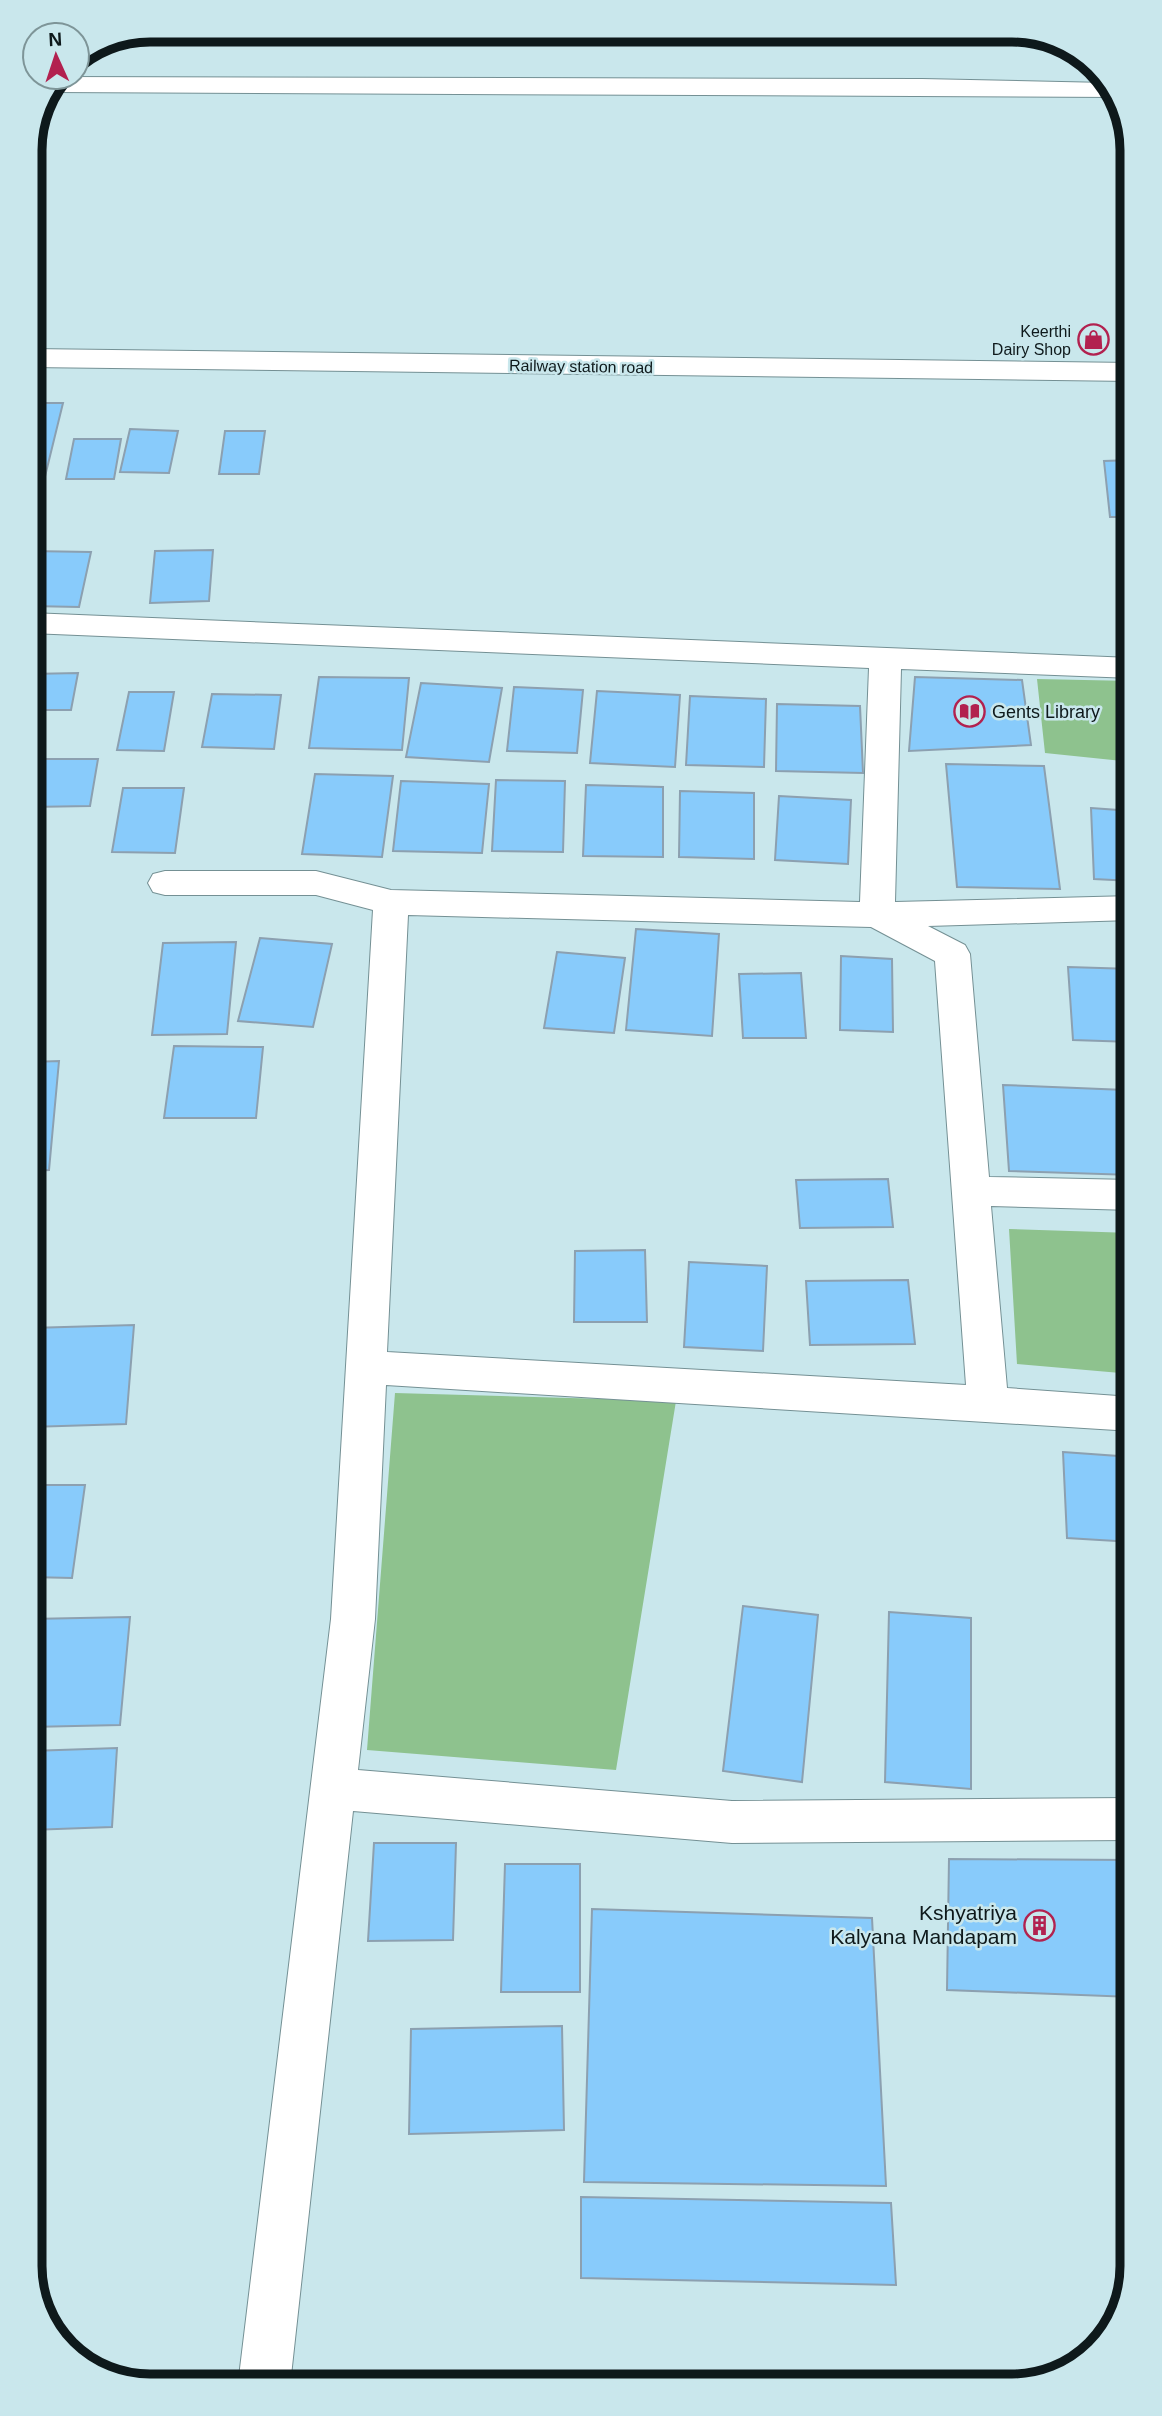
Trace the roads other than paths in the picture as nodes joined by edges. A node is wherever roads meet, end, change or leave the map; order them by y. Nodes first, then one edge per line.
1 (91, 85) edge
2 (1102, 91) edge
3 (42, 358) edge
4 (1120, 372) edge
5 (42, 623) edge
6 (885, 657) junction
7 (1120, 667) edge
8 (165, 883) dead end
9 (391, 902) junction
10 (1120, 908) edge
11 (877, 915) junction
12 (971, 1191) junction
13 (1120, 1195) edge
14 (366, 1367) junction
15 (988, 1403) junction
16 (1120, 1413) edge
17 (334, 1789) junction
18 (1120, 1819) edge
19 (265, 2374) edge

1 - 2 street
3 - 4 street, Railway station road
5 - 6 street
6 - 7 street
6 - 11 street
8 - 9 street
9 - 11 street
9 - 14 street
10 - 11 street
11 - 12 street
12 - 13 street
12 - 15 street
14 - 15 street
14 - 17 street
15 - 16 street
17 - 18 street
17 - 19 street

